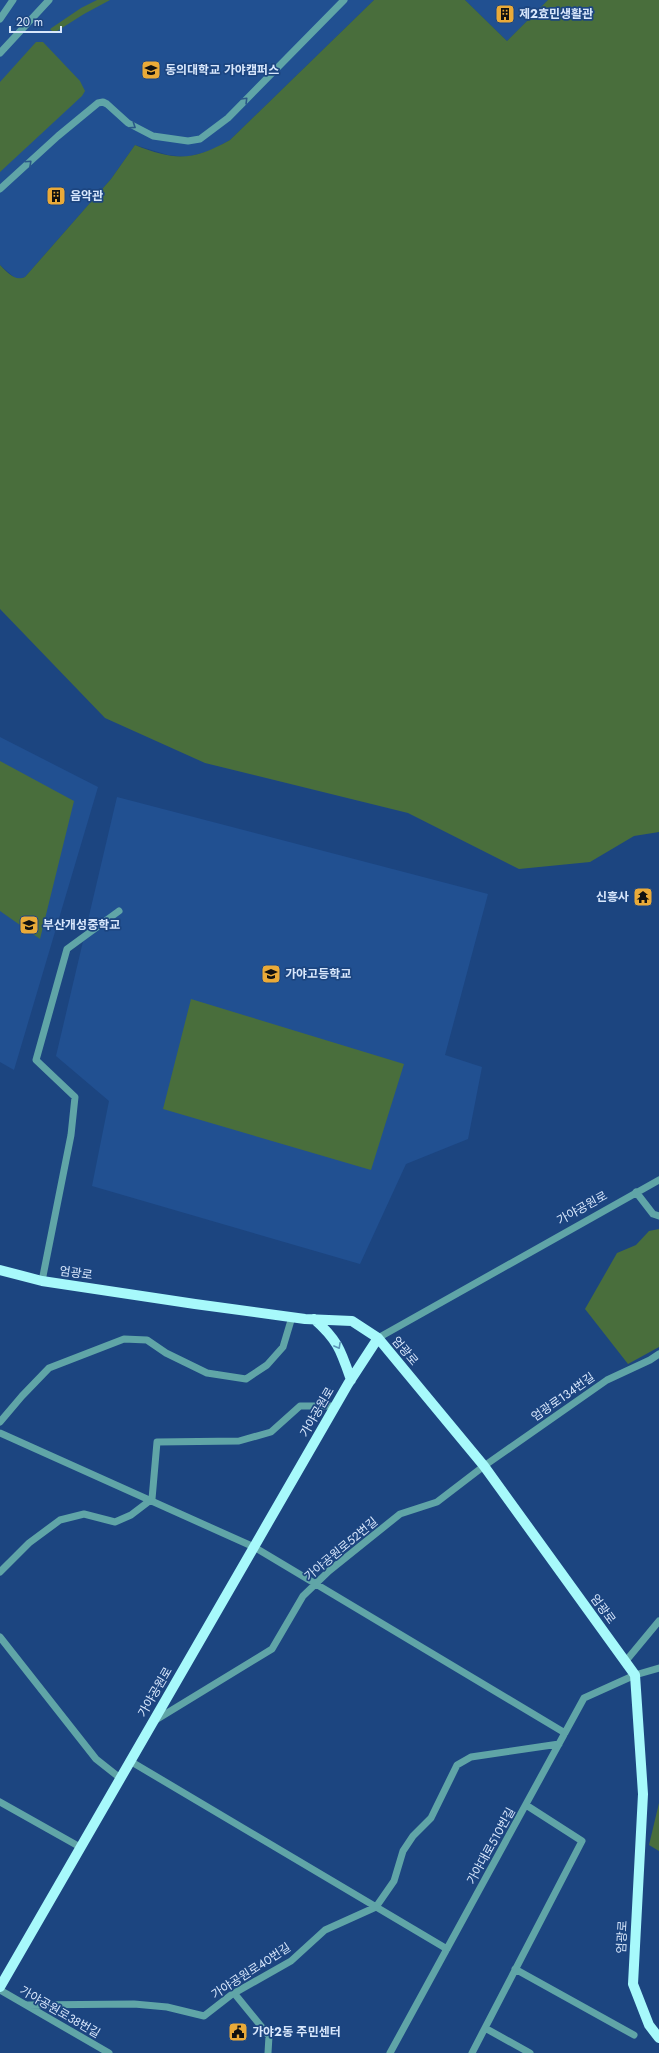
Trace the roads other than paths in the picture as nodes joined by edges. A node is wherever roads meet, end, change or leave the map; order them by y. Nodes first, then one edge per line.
1 (49, 0) edge
2 (344, 0) edge
3 (12, 1) edge
4 (0, 19) edge
5 (0, 52) edge
6 (0, 189) edge
7 (119, 912) dead end
8 (659, 1180) edge
9 (636, 1192) junction
10 (659, 1216) edge
11 (0, 1270) edge
12 (42, 1282) junction
13 (292, 1317) junction
14 (314, 1319) junction
15 (378, 1338) junction
16 (659, 1354) edge
17 (351, 1380) junction
18 (335, 1406) junction
19 (0, 1422) edge
20 (0, 1433) edge
21 (484, 1466) junction
22 (150, 1501) junction
23 (254, 1547) junction
24 (0, 1572) edge
25 (316, 1584) junction
26 (659, 1621) edge
27 (0, 1637) edge
28 (625, 1662) junction
29 (659, 1668) edge
30 (635, 1675) junction
31 (153, 1722) junction
32 (565, 1732) junction
33 (559, 1744) junction
34 (130, 1761) junction
35 (120, 1778) junction
36 (0, 1802) edge
37 (526, 1804) junction
38 (80, 1847) junction
39 (376, 1908) junction
40 (447, 1949) junction
41 (515, 1969) junction
42 (0, 1988) edge
43 (234, 1993) junction
44 (26, 2005) junction
45 (485, 2028) junction
46 (634, 2035) dead end
47 (659, 2038) edge
48 (109, 2053) edge
49 (268, 2053) edge
50 (390, 2053) edge
51 (472, 2053) edge
52 (530, 2053) edge

1 - 5 street
6 -> 2 street
3 - 4 street
7 - 12 street
8 - 9 street, 가야공원로
9 - 10 street
9 - 15 street, 가야공원로
11 - 12 main road, 엄광로
12 - 13 main road, 엄광로
13 - 14 main road, 엄광로
13 - 19 street
14 - 15 main road, 엄광로
14 -> 17 main road
15 - 17 main road, 가야공원로
15 - 21 main road, 엄광로
16 - 21 street, 엄광로134번길
17 - 18 main road, 가야공원로
18 - 22 street
18 - 23 main road, 가야공원로
20 - 22 street
21 - 25 street, 가야공원로52번길
21 - 28 main road, 엄광로
22 - 23 street
22 - 24 street
23 - 25 street
23 - 31 main road, 가야공원로
25 - 31 street, 가야공원로52번길
25 - 32 street
26 - 28 street
27 - 35 street
28 - 30 main road, 엄광로
29 - 30 street, 가야대로510번길
30 - 32 street, 가야대로510번길
30 - 47 main road, 엄광로
31 - 34 main road, 가야공원로
32 - 33 street, 가야대로510번길
33 - 37 street, 가야대로510번길
33 - 39 street
34 - 35 main road, 가야공원로
34 - 39 street
35 - 38 main road, 가야공원로
36 - 38 street
37 - 40 street, 가야대로510번길
37 - 41 street
38 - 42 main road, 가야공원로
39 - 40 street
39 - 43 street, 가야공원로40번길
40 - 50 street, 가야대로510번길
41 - 45 street
41 - 46 street
42 - 44 street, 가야공원로38번길
43 - 44 street, 가야공원로40번길
43 - 49 street
44 - 48 street, 가야공원로38번길
45 - 51 street
45 - 52 street

